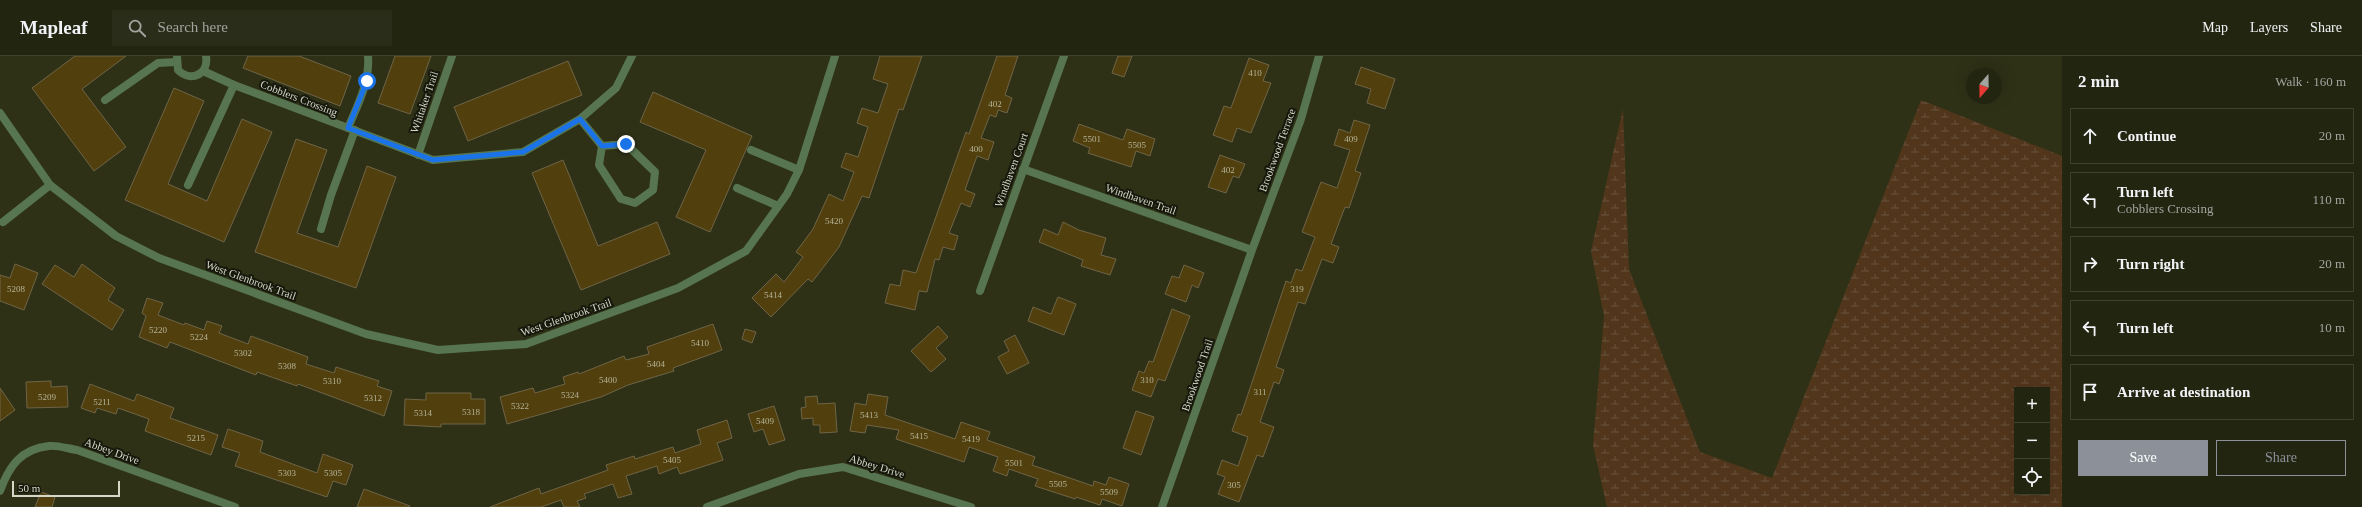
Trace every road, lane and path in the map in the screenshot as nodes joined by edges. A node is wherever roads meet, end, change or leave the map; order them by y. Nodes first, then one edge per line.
1 (206, 56) edge
2 (368, 56) edge
3 (452, 56) edge
4 (632, 56) edge
5 (836, 56) edge
6 (1064, 56) edge
7 (1319, 56) edge
8 (176, 59) edge
9 (203, 71) junction
10 (234, 85) junction
11 (104, 100) dead end
12 (0, 113) edge
13 (580, 119) junction
14 (352, 129) junction
15 (602, 146) junction
16 (751, 150) dead end
17 (418, 154) junction
18 (1023, 169) junction
19 (799, 170) junction
20 (188, 184) dead end
21 (50, 185) junction
22 (737, 188) dead end
23 (778, 206) junction
24 (3, 222) dead end
25 (321, 229) dead end
26 (1252, 250) junction
27 (980, 291) dead end
28 (0, 491) edge
29 (948, 503) edge
30 (234, 507) edge
31 (707, 507) edge
32 (971, 507) edge
33 (1162, 507) edge

1 - 9 street
2 - 14 street
3 - 17 street, Whitaker Trail
4 - 13 street, Cobblers Crossing
5 - 19 street, West Glenbrook Trail
6 - 18 street, Windhaven Court
7 - 26 street, Brookwood Terrace
8 - 9 street
8 - 11 street
9 - 10 street, Cobblers Crossing
10 - 14 street, Cobblers Crossing
10 - 20 street
12 - 21 street, West Glenbrook Trail
13 - 15 street
13 - 17 street, Cobblers Crossing
14 - 17 street, Cobblers Crossing
14 - 25 street
15 - 15 street
16 - 19 street
18 - 26 street, Windhaven Trail
18 - 27 street, Windhaven Court
19 - 23 street, West Glenbrook Trail
21 - 23 street, West Glenbrook Trail
21 - 24 street
22 - 23 street
26 - 33 street, Brookwood Trail
28 - 30 street, Abbey Drive
29 - 31 street, Abbey Drive
29 - 32 street, Abbey Drive

